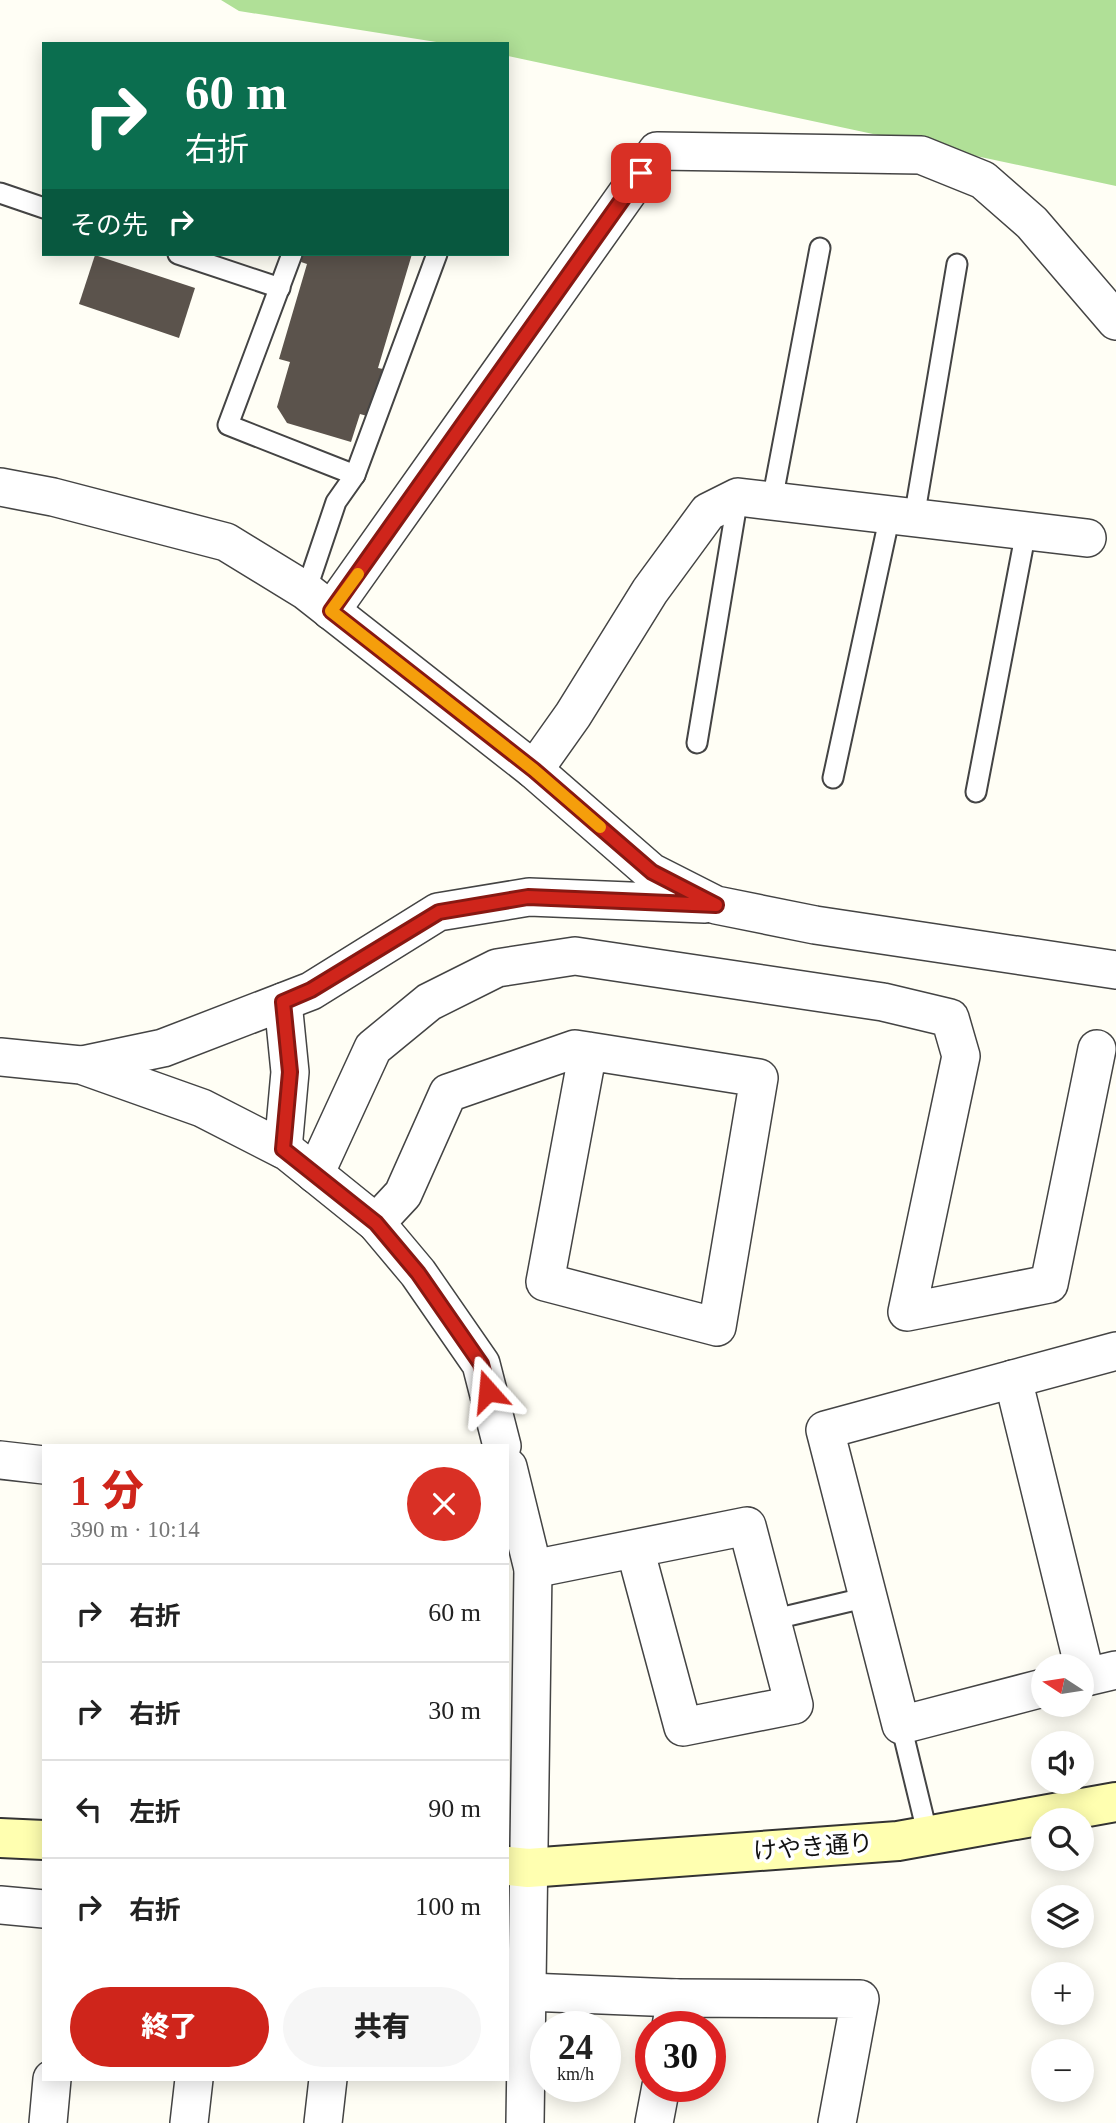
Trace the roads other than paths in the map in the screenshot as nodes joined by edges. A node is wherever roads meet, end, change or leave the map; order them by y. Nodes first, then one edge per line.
1 (0, 193) edge
2 (42, 207) edge
3 (820, 248) dead end
4 (184, 256) edge
5 (291, 256) edge
6 (436, 256) edge
7 (957, 264) dead end
8 (280, 288) junction
9 (1116, 321) edge
10 (355, 475) junction
11 (0, 487) edge
12 (755, 499) junction
13 (902, 516) junction
14 (1026, 531) junction
15 (1087, 538) dead end
16 (319, 601) junction
17 (697, 743) dead end
18 (534, 770) junction
19 (833, 778) dead end
20 (976, 792) dead end
21 (716, 905) junction
22 (1116, 970) edge
23 (283, 1002) junction
24 (1097, 1049) dead end
25 (588, 1051) junction
26 (0, 1057) edge
27 (81, 1065) junction
28 (283, 1149) junction
29 (315, 1174) junction
30 (376, 1223) junction
31 (1116, 1351) edge
32 (1013, 1379) junction
33 (501, 1444) edge
34 (0, 1460) edge
35 (42, 1465) edge
36 (509, 1471) edge
37 (635, 1549) junction
38 (533, 1569) junction
39 (868, 1597) junction
40 (771, 1620) junction
41 (1088, 1654) edge
42 (1031, 1691) edge
43 (901, 1725) junction
44 (1116, 1802) edge
45 (928, 1836) junction
46 (0, 1838) edge
47 (42, 1840) edge
48 (518, 1867) edge
49 (0, 1905) edge
50 (42, 1909) edge
51 (528, 1992) junction
52 (667, 2011) edge
53 (688, 2011) edge
54 (52, 2081) edge
55 (194, 2081) edge
56 (328, 2081) edge
57 (658, 2102) edge
58 (48, 2123) edge
59 (189, 2123) edge
60 (323, 2123) edge
61 (525, 2123) edge
62 (654, 2123) edge
63 (837, 2123) edge

1 - 2 lane
3 - 12 lane
4 - 8 lane
5 - 8 lane
6 - 10 lane
7 - 13 lane
8 - 10 lane
9 - 16 street
10 - 16 lane
11 - 16 street
12 - 13 street
12 - 17 lane
12 - 18 street
13 - 14 street
13 - 19 lane
14 - 15 street
14 - 20 lane
16 - 18 street
18 - 21 street
21 - 22 street
21 - 23 street
23 - 27 street
23 - 28 street
24 - 29 street
25 - 25 street
25 - 30 street
26 - 27 street
27 - 28 street
28 - 29 street
29 - 30 street
30 - 33 street
31 - 32 street
32 - 39 street
32 - 41 street
34 - 35 street
36 - 38 street
37 - 38 street
37 - 40 street
37 - 40 street
38 - 48 street
39 - 40 lane
39 - 43 street
42 - 43 street
43 - 45 lane
44 - 45 street, けやき通り
45 - 48 street, けやき通り
46 - 47 street
48 - 51 street
49 - 50 street
51 - 52 street
51 - 61 street
53 - 63 street
54 - 58 street
55 - 59 street
56 - 60 street
57 - 62 street

